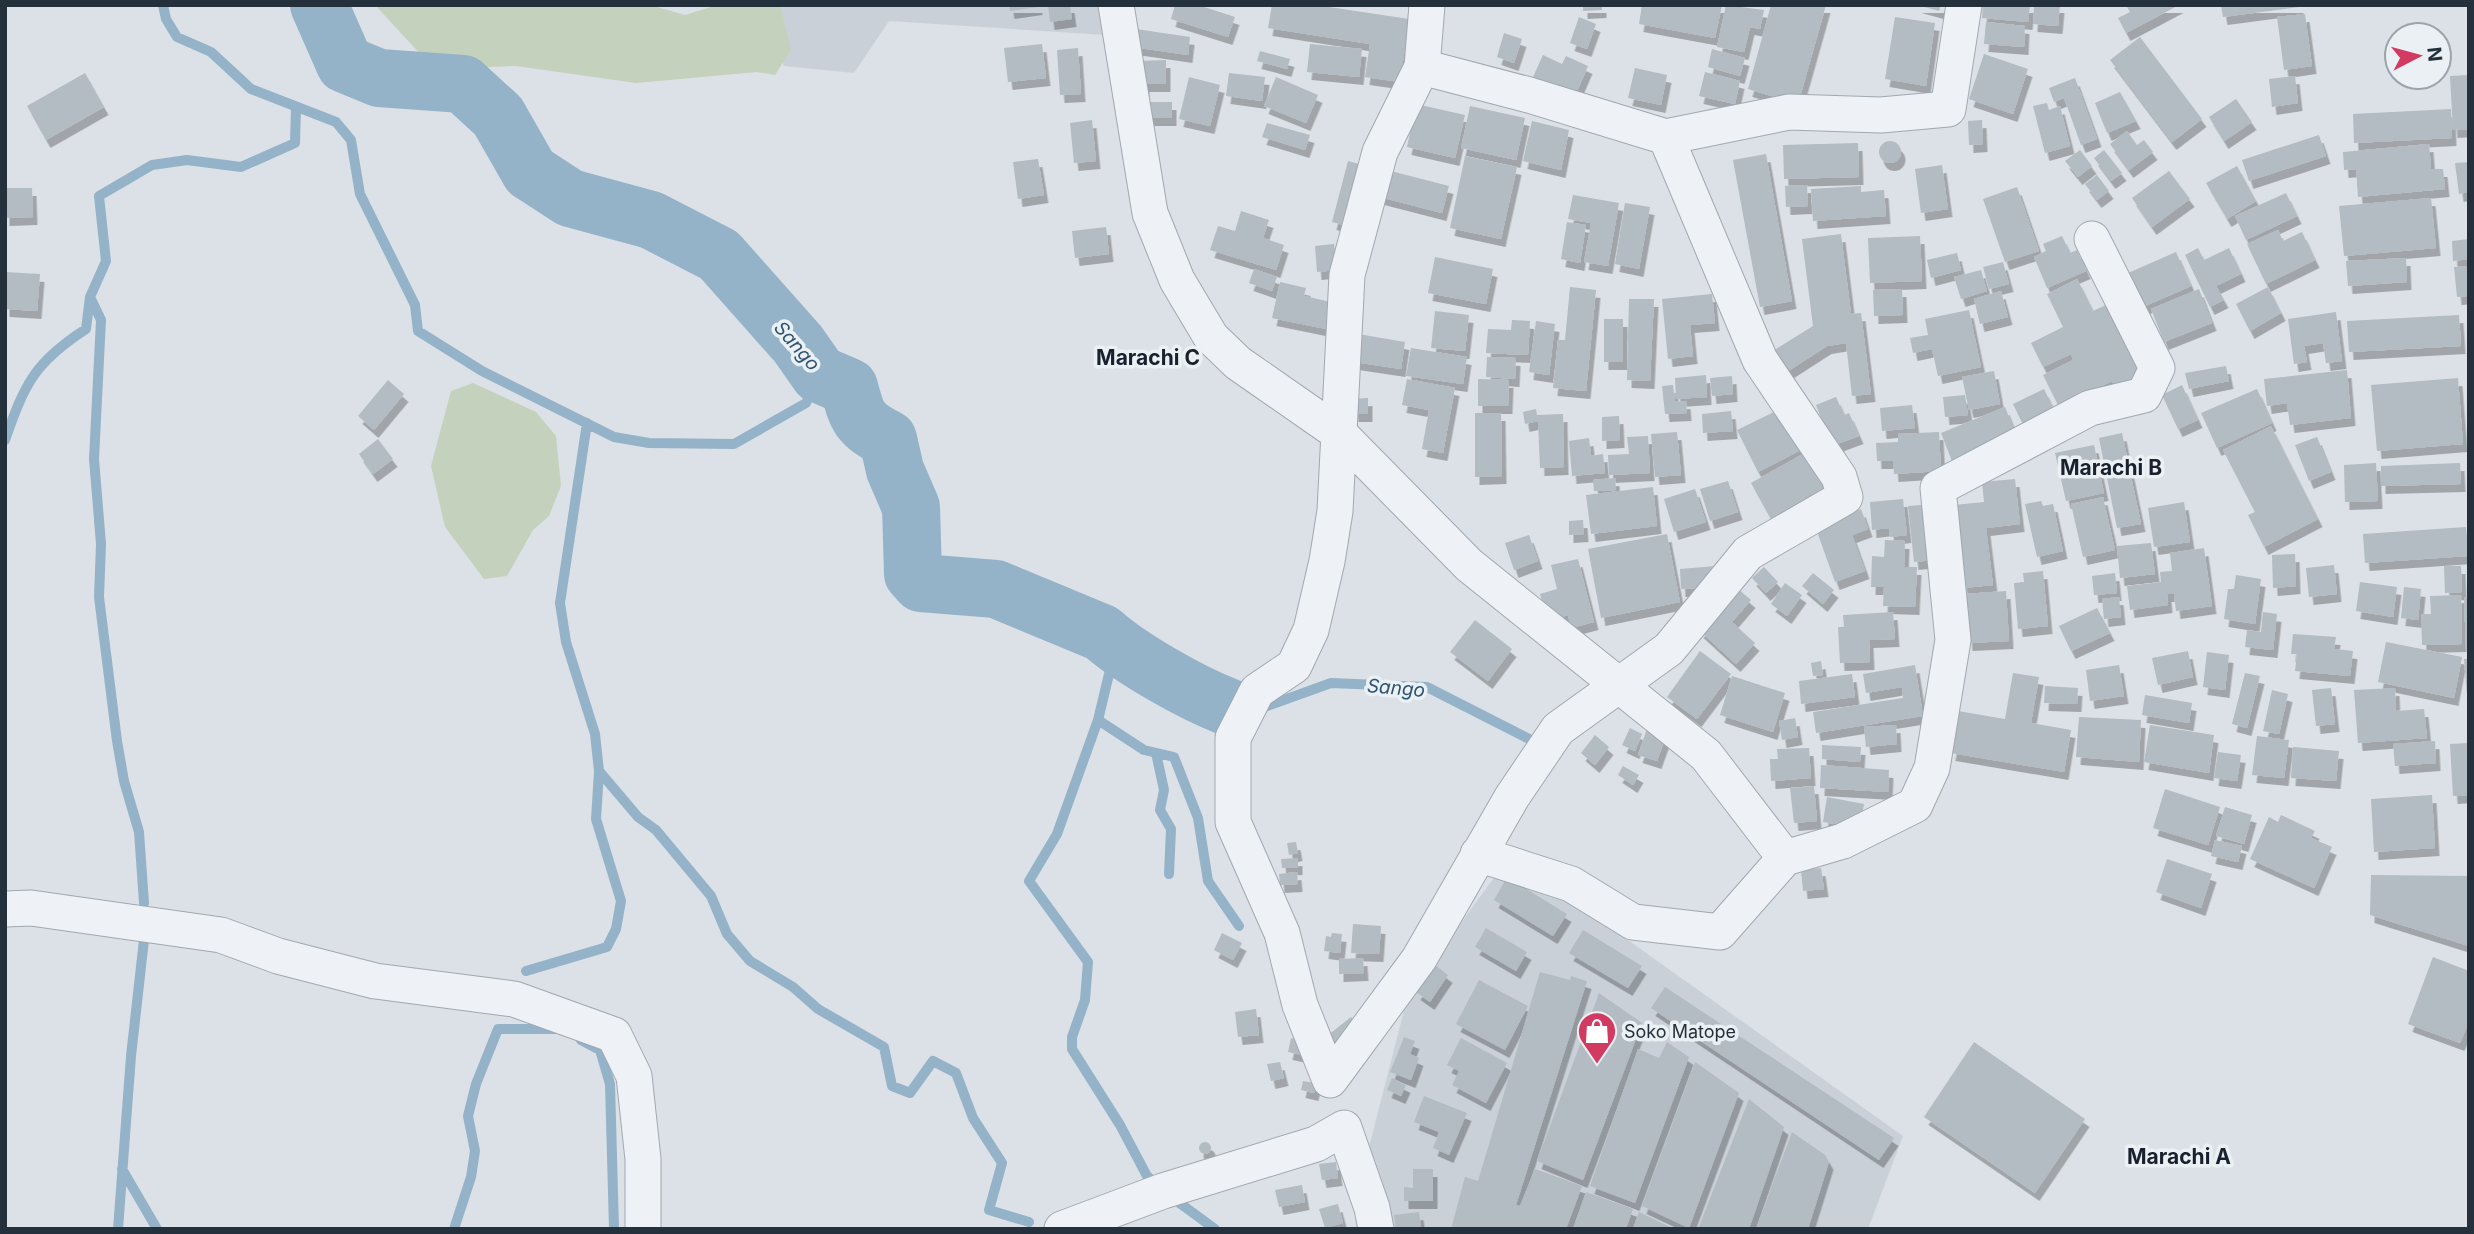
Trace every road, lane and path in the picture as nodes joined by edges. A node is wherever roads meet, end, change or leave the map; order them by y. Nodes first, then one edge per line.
1 (1116, 5) edge
2 (1427, 5) edge
3 (1964, 5) edge
4 (1422, 67) junction
5 (1666, 137) junction
6 (2092, 239) dead end
7 (1340, 434) junction
8 (1619, 685) junction
9 (1479, 854) junction
10 (1785, 858) junction
11 (5, 909) edge
12 (1330, 1080) junction
13 (1344, 1128) junction
14 (643, 1229) edge
15 (1062, 1229) edge
16 (1376, 1229) edge

1 - 7 street
2 - 4 street
3 - 5 street
4 - 5 street
4 - 7 street
5 - 8 street
6 - 10 street
7 - 8 street
7 - 12 street
8 - 9 street
8 - 10 street
9 - 10 street
9 - 12 street
11 - 14 street
12 - 13 street
13 - 15 street
13 - 16 street

